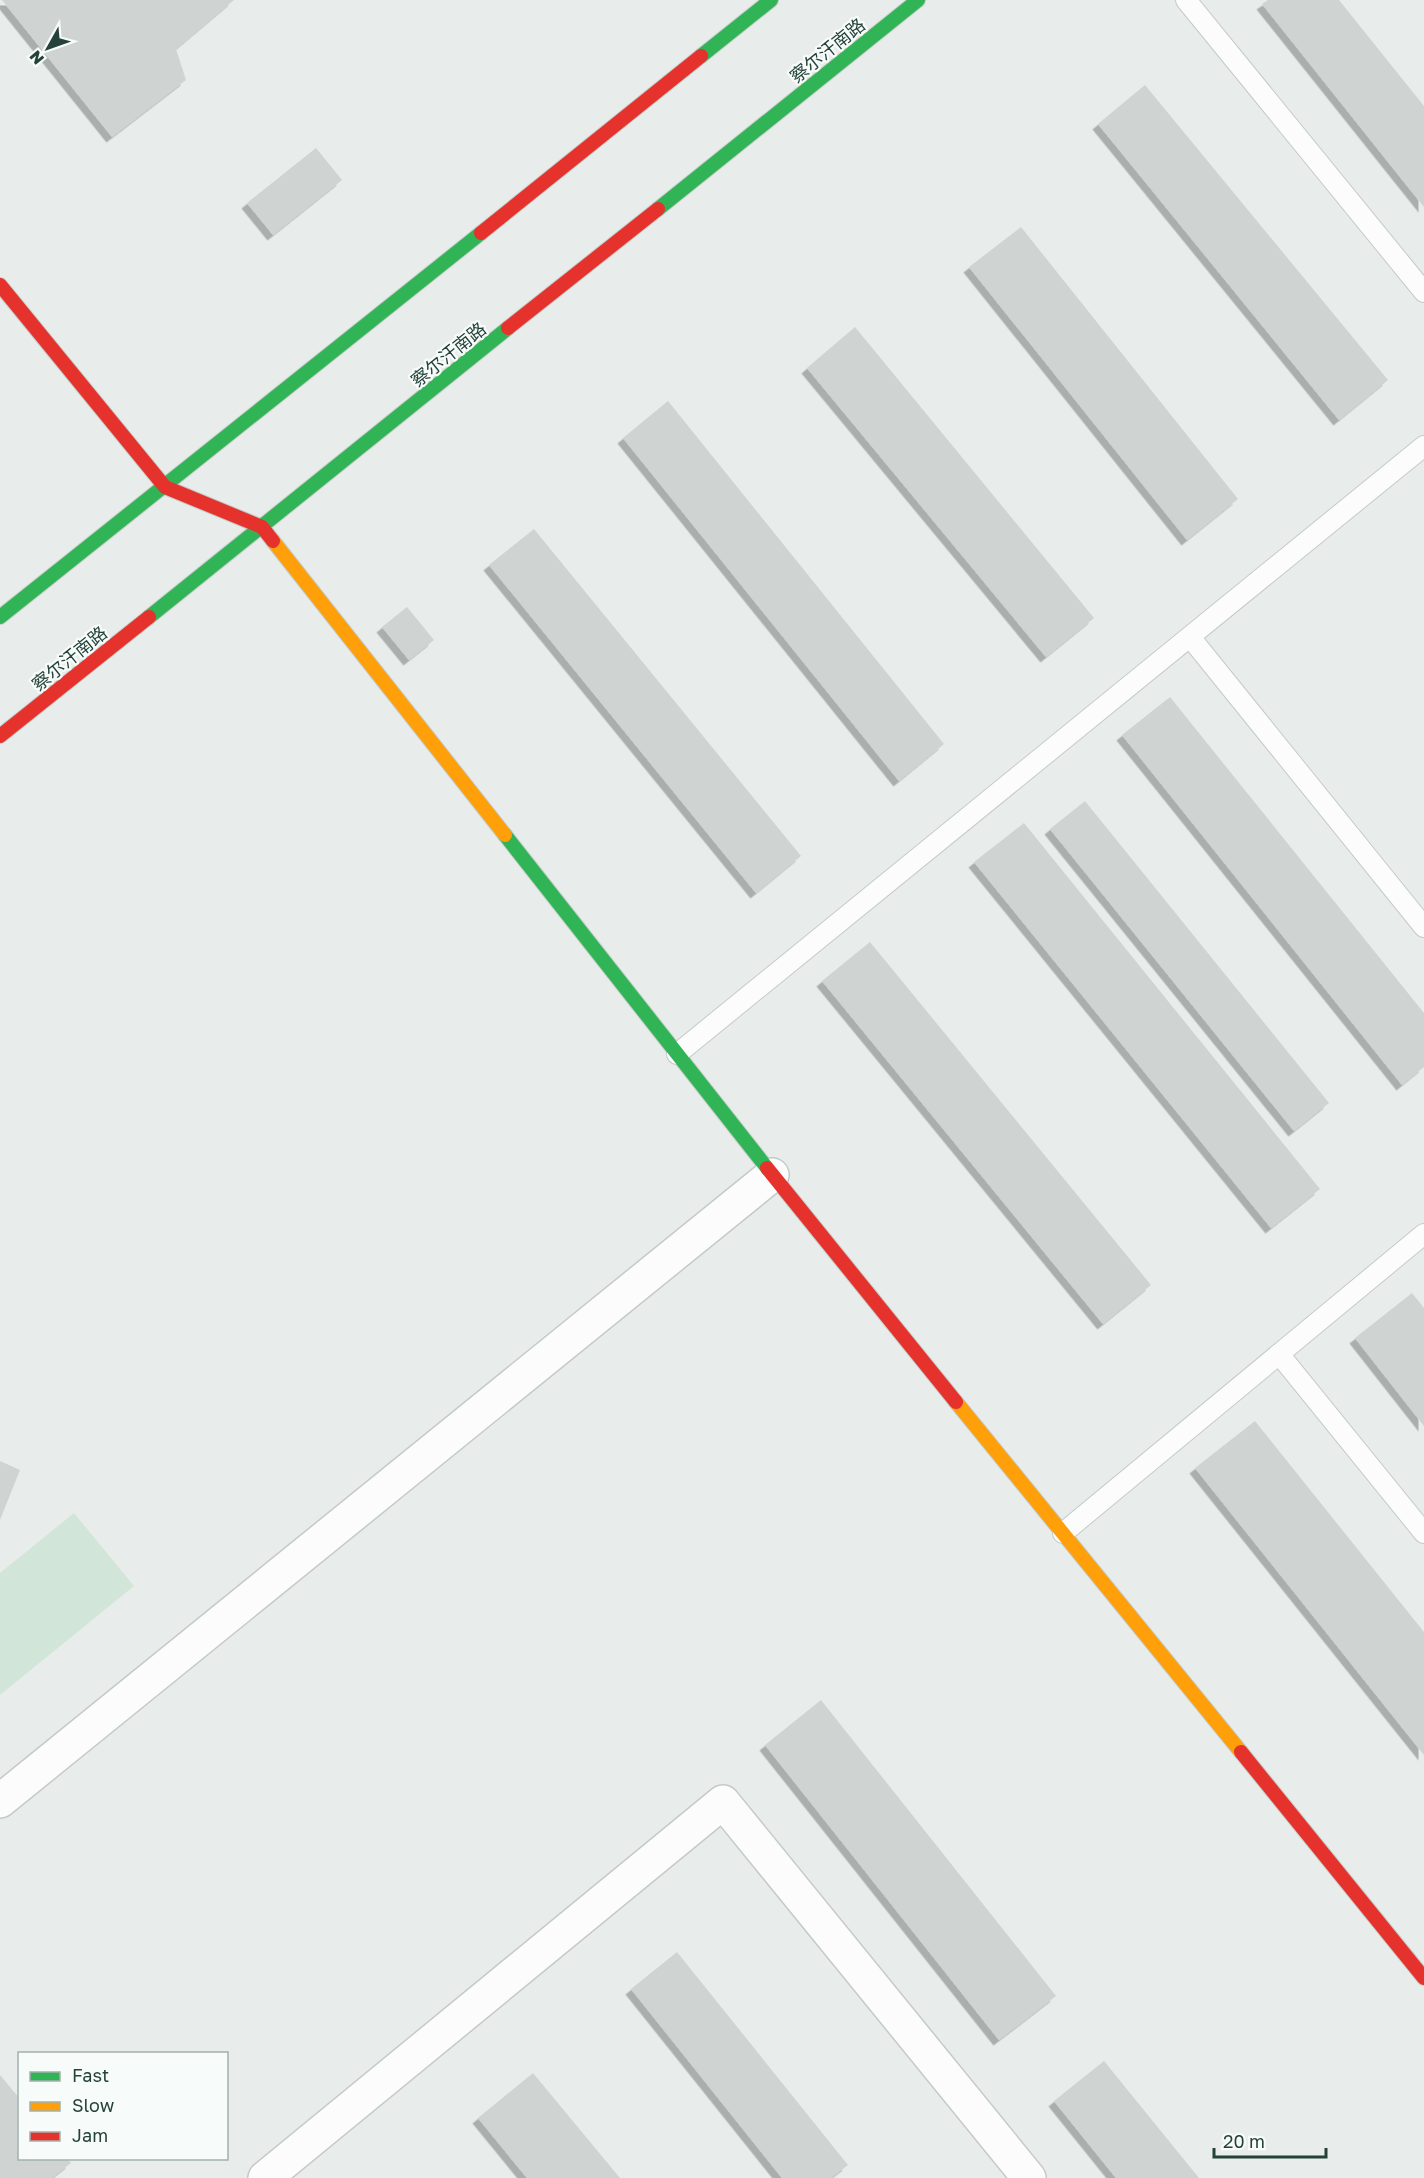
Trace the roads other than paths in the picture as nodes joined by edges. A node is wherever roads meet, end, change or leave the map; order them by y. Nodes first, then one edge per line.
1 (771, 0) edge
2 (918, 0) edge
3 (1186, 0) edge
4 (0, 285) edge
5 (1424, 292) edge
6 (1424, 446) edge
7 (165, 487) junction
8 (262, 527) junction
9 (0, 617) edge
10 (1190, 637) junction
11 (0, 736) edge
12 (1424, 927) edge
13 (677, 1054) junction
14 (772, 1175) junction
15 (1424, 1234) edge
16 (1279, 1354) junction
17 (1063, 1533) junction
18 (1424, 1533) edge
19 (0, 1801) edge
20 (1424, 1978) edge
21 (265, 2178) edge
22 (1029, 2178) edge

1 - 7 street
2 - 8 street, 察尔汗南路
3 - 5 lane
4 - 7 street
6 - 10 lane
7 - 8 street
7 - 9 street
8 - 11 street, 察尔汗南路
8 - 13 street
10 - 12 lane
10 - 13 lane
13 - 14 street
14 - 17 street
14 - 19 street
15 - 16 lane
16 - 17 lane
16 - 18 lane
17 - 20 street
21 - 22 street

